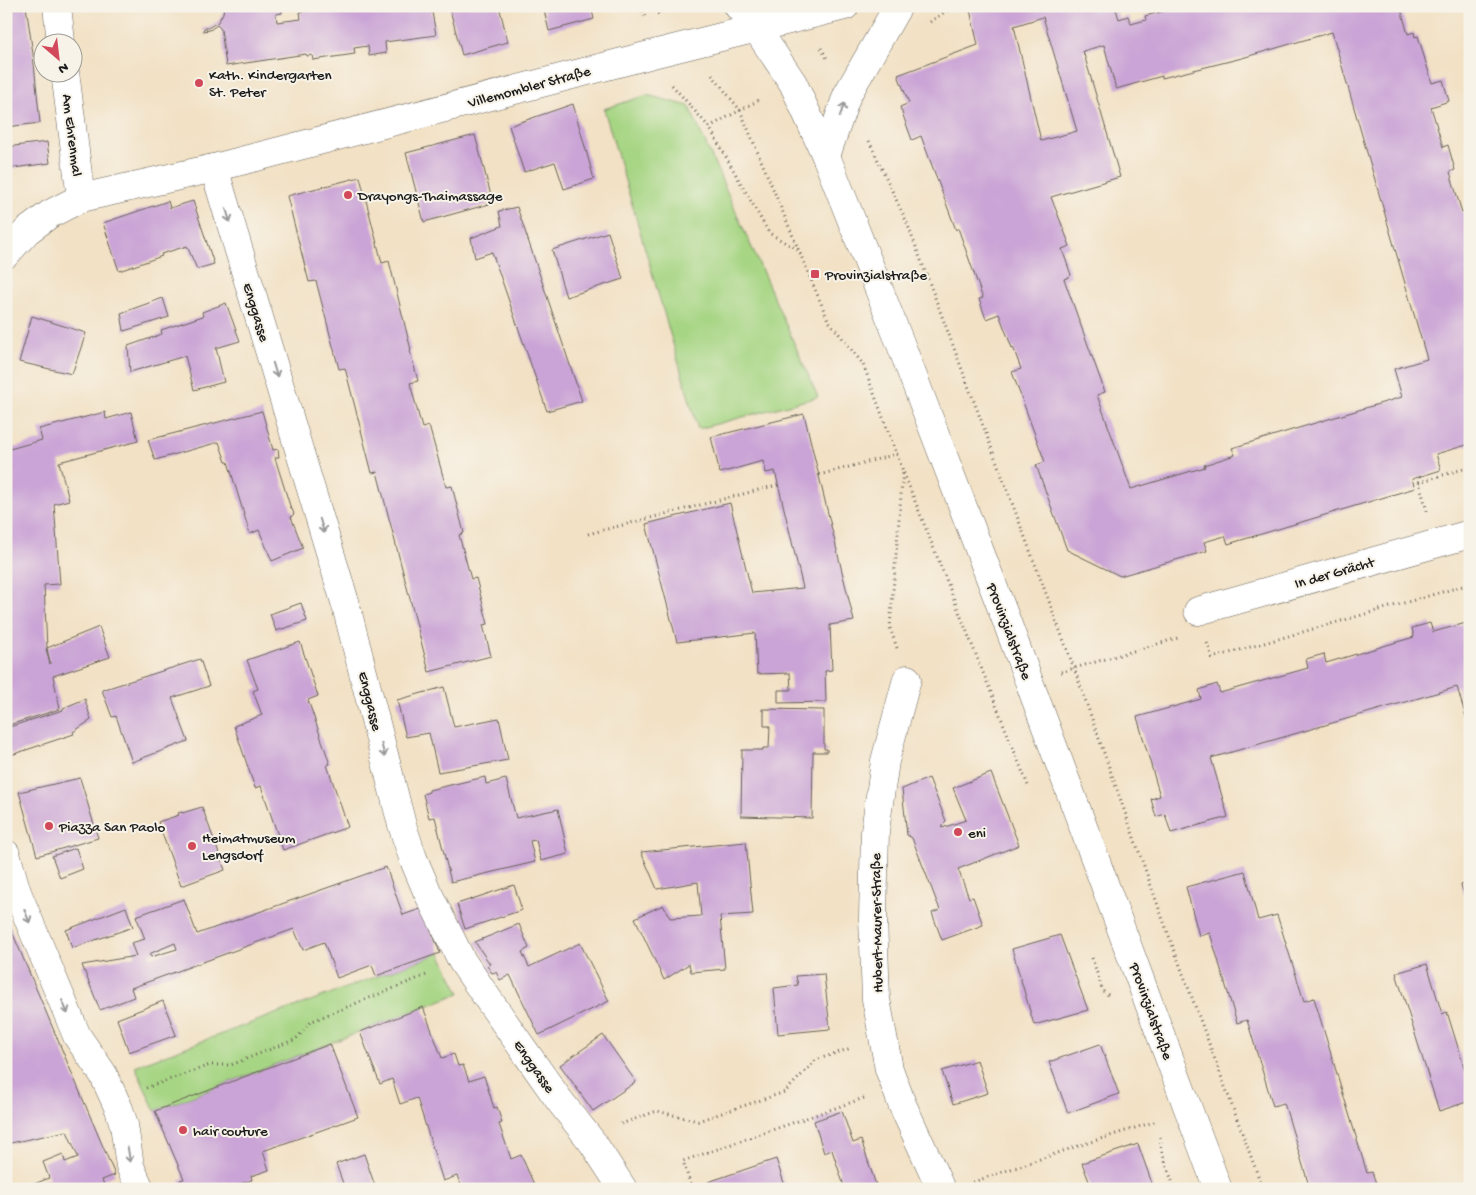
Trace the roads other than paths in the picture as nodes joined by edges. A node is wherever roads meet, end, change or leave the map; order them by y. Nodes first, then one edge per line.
1 (57, 6) edge
2 (738, 6) edge
3 (845, 6) edge
4 (898, 6) edge
5 (759, 17) edge
6 (60, 32) edge
7 (66, 82) edge
8 (826, 156) junction
9 (214, 168) junction
10 (81, 198) junction
11 (6, 254) edge
12 (1470, 534) edge
13 (1201, 621) road end
14 (907, 679) road end
15 (6, 854) edge
16 (140, 1189) edge
17 (623, 1189) edge
18 (941, 1189) edge
19 (1218, 1189) edge

1 - 6 street
2 - 5 street, Provinzialstraße
3 - 5 street, Villemombler Straße
8 -> 4 street
5 - 8 street, Provinzialstraße
5 - 9 street, Villemombler Straße
7 - 10 street, Am Ehrenmal
8 - 19 street, Provinzialstraße
9 - 10 street, Villemombler Straße
9 -> 17 street, Enggasse
10 - 11 street, Villemombler Straße
12 - 13 street, In der Grächt
14 - 18 street, Hubert-Maurer-Straße
15 -> 16 street

